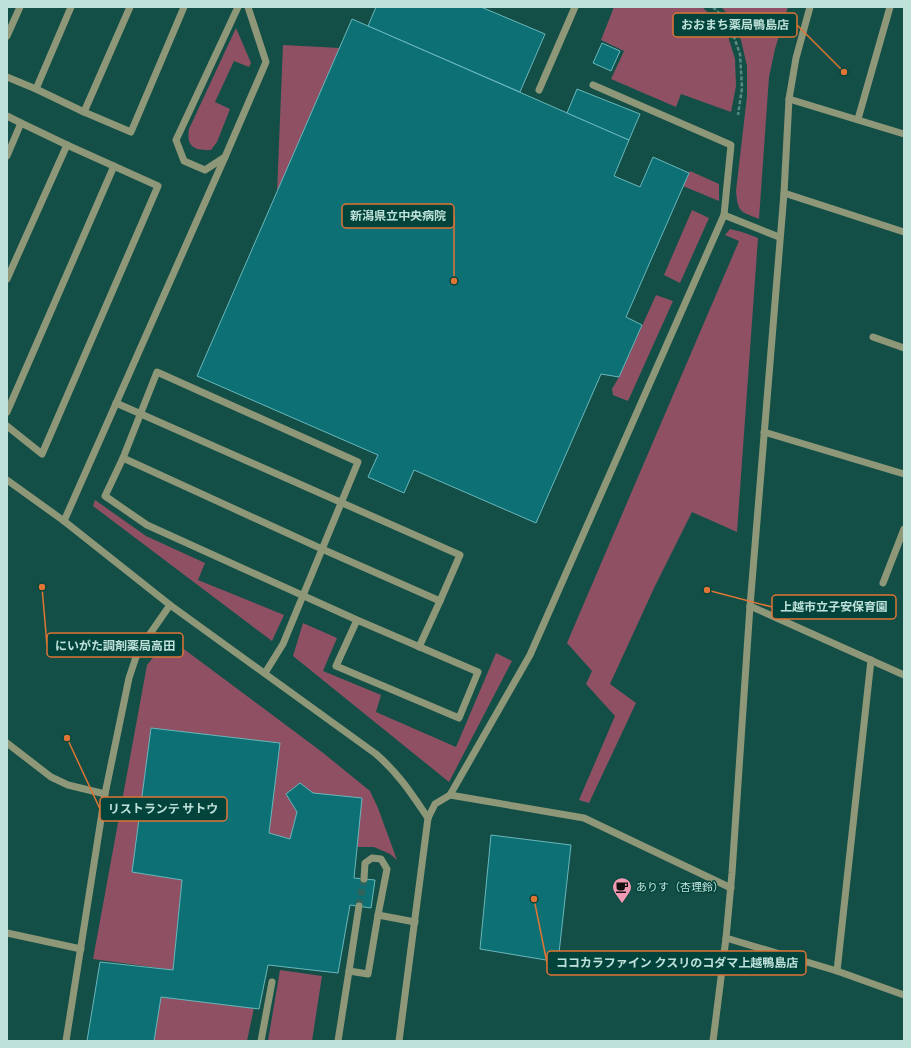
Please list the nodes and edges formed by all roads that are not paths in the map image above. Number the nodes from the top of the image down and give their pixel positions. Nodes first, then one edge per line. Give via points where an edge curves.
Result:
1 (20, 7) edge
2 (71, 7) edge
3 (130, 7) edge
4 (184, 7) edge
5 (238, 7) edge
6 (248, 7) edge
7 (575, 7) edge
8 (810, 7) edge
9 (890, 7) edge
10 (7, 36) edge
11 (7, 77) edge
12 (593, 85) dead end
13 (36, 89) junction
14 (539, 90) dead end
15 (789, 99) junction
16 (84, 112) junction
17 (7, 116) edge
18 (858, 119) junction
19 (21, 124) junction
20 (904, 134) edge
21 (67, 144) junction
22 (7, 156) edge
23 (225, 158) junction
24 (114, 166) junction
25 (784, 193) junction
26 (724, 214) junction
27 (904, 232) edge
28 (779, 237) junction
29 (7, 279) edge
30 (873, 337) dead end
31 (904, 348) edge
32 (116, 402) junction
33 (7, 412) edge
34 (140, 414) junction
35 (7, 426) edge
36 (764, 432) junction
37 (123, 458) junction
38 (904, 474) edge
39 (7, 480) edge
40 (342, 503) junction
41 (64, 521) junction
42 (904, 529) edge
43 (322, 550) junction
44 (883, 583) dead end
45 (303, 596) junction
46 (440, 600) junction
47 (170, 605) junction
48 (750, 606) junction
49 (357, 620) junction
50 (419, 647) junction
51 (871, 660) junction
52 (265, 673) junction
53 (904, 675) edge
54 (7, 743) edge
55 (105, 794) junction
56 (450, 795) junction
57 (428, 818) junction
58 (364, 879) tunnel mouth
59 (731, 888) junction
60 (359, 906) tunnel mouth
61 (378, 915) junction
62 (415, 922) junction
63 (7, 933) edge
64 (726, 938) junction
65 (81, 949) junction
66 (349, 971) junction
67 (837, 971) junction
68 (272, 982) dead end
69 (904, 996) edge
70 (66, 1041) edge
71 (261, 1041) edge
72 (338, 1041) edge
73 (399, 1041) edge
74 (713, 1041) edge

1 - 10 street
2 - 13 street
3 - 16 street
4 - 16 street via 131,132
5 - 23 street via 176,140 184,161 205,170
6 - 23 street via 266,62
7 - 14 street
8 - 15 street via 796,58
9 - 18 street
11 - 13 street
12 - 26 street via 730,144
13 - 16 street
15 - 18 street
15 - 25 street
17 - 19 street
18 - 20 street
19 - 21 street
19 - 22 street
21 - 24 street
21 - 29 street
23 - 32 street
24 - 33 street
24 - 35 street via 158,186 42,454
25 - 27 street
25 - 28 street
26 - 28 street
26 - 56 street via 530,655
28 - 36 street
30 - 31 street
32 - 34 street
32 - 41 street
34 - 37 street
34 - 40 street
34 - 40 street via 157,372 358,462
36 - 38 street
36 - 48 street
37 - 43 street
37 - 45 street via 105,496 147,525
39 - 41 street
40 - 43 street
40 - 46 street via 460,555
41 - 47 street
42 - 44 street
43 - 45 street
43 - 46 street
45 - 49 street
45 - 52 street via 283,644
46 - 50 street
47 - 52 street
47 - 55 street via 138,651 129,678
48 - 51 street
48 - 59 street
49 - 50 street
49 - 50 street via 336,666 460,718 478,672
51 - 53 street
51 - 67 street
52 - 57 street via 392,768
54 - 55 street via 51,777 68,785
55 - 65 street
56 - 57 street via 435,804
56 - 59 street via 584,818
57 - 62 street
58 - 61 street via 365,864 372,858 382,859 387,869
59 - 64 street
60 - 66 street
61 - 62 street
61 - 66 street via 368,974
62 - 73 street
63 - 65 street
64 - 67 street
64 - 74 street
65 - 70 street
66 - 72 street
67 - 69 street
68 - 71 street

